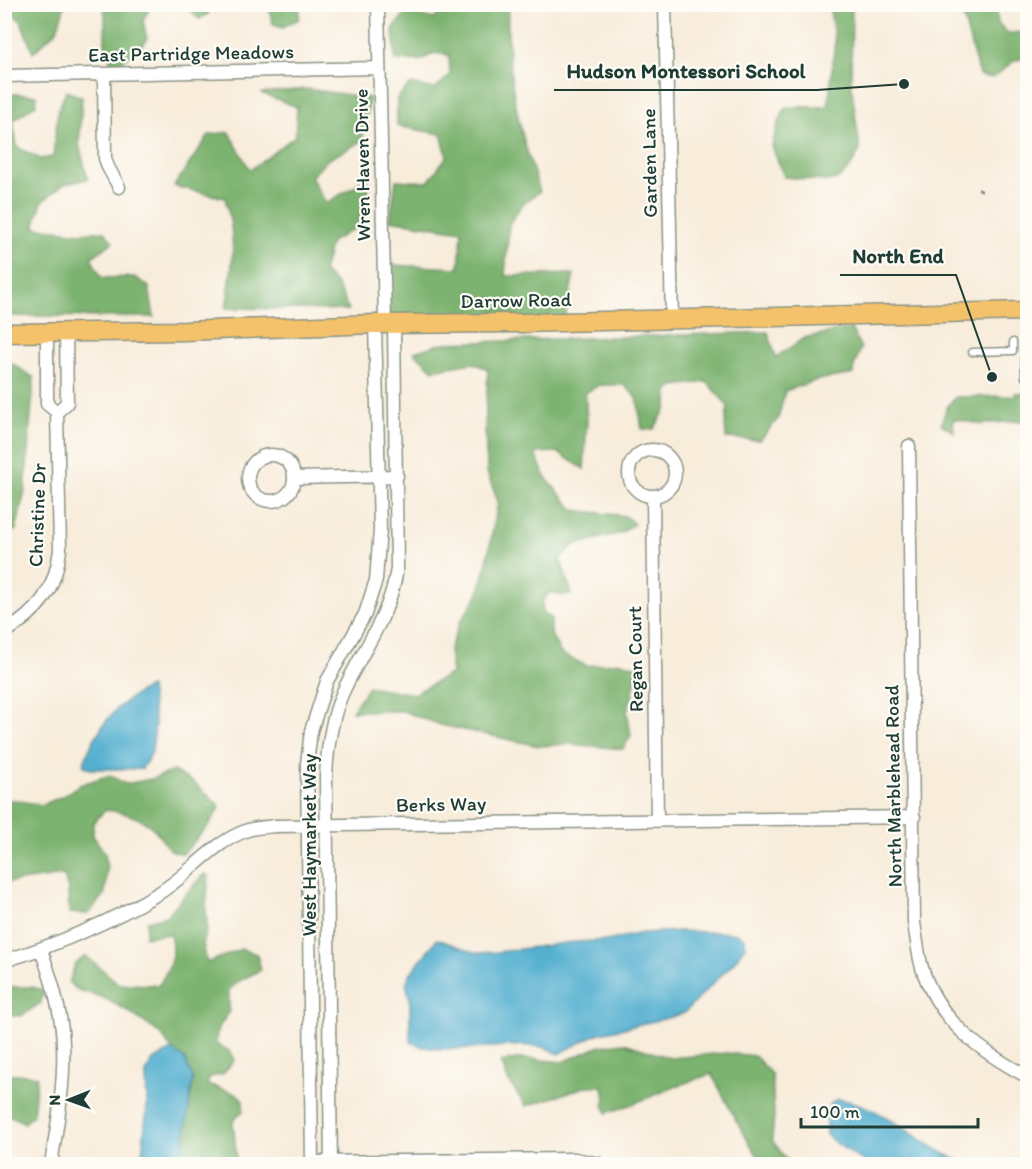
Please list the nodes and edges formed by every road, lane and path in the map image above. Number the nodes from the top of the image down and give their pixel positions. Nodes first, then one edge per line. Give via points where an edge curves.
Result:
1 (378, 4) edge
2 (664, 4) edge
3 (379, 68) junction
4 (104, 75) junction
5 (4, 76) edge
6 (119, 187) dead end
7 (978, 189) dead end
8 (984, 192) dead end
9 (1028, 312) edge
10 (672, 320) junction
11 (385, 324) junction
12 (4, 333) edge
13 (47, 333) junction
14 (66, 333) junction
15 (1013, 342) dead end
16 (1026, 349) edge
17 (972, 351) dead end
18 (1013, 351) junction
19 (1028, 377) edge
20 (57, 412) junction
21 (909, 446) dead end
22 (379, 476) junction
23 (397, 476) junction
24 (294, 478) dead end
25 (653, 497) dead end
26 (4, 633) edge
27 (914, 817) junction
28 (657, 821) junction
29 (307, 825) junction
30 (327, 825) junction
31 (41, 950) junction
32 (4, 961) edge
33 (1028, 1077) edge
34 (312, 1163) edge
35 (331, 1163) edge
36 (51, 1164) edge
37 (600, 1164) edge

1 - 3 street, Wren Haven Drive
2 - 10 street, Garden Lane
3 - 4 street, East Partridge Meadows
3 - 11 street, Wren Haven Drive
4 - 5 street, East Partridge Meadows
4 - 6 street via 105,158
7 - 8 path
9 - 10 main road, Darrow Road
10 - 11 main road, Darrow Road
11 - 14 main road, Darrow Road
11 - 22 street, West Haymarket Way
11 - 23 street, West Haymarket Way
12 - 13 main road, Darrow Road
13 - 14 main road, Darrow Road
13 - 20 street, Christine Dr via 47,404
14 - 20 street, Christine Dr via 67,403
15 - 18 lane
16 - 18 lane
16 - 19 lane
17 - 18 lane
20 - 26 street, Christine Dr via 58,569 41,604 27,619
21 - 27 street, North Marblehead Road
22 - 23 street
22 - 24 street
22 - 29 street, West Haymarket Way via 376,580 364,614 327,681 315,717 307,764
23 - 30 street, West Haymarket Way via 395,585 382,622 336,712 327,754
25 - 28 street, Regan Court
27 - 28 street, Berks Way
27 - 33 street, North Marblehead Road via 914,923 928,985 942,1011 968,1039
28 - 30 street, Berks Way
29 - 30 street, Berks Way
29 - 31 street, Berks Way via 249,830 224,842 182,878 122,914
29 - 34 street, West Haymarket Way
30 - 35 street, West Haymarket Way
31 - 32 street, Berks Way
31 - 36 street via 55,992 63,1044
34 - 35 street
35 - 37 street via 575,1159

